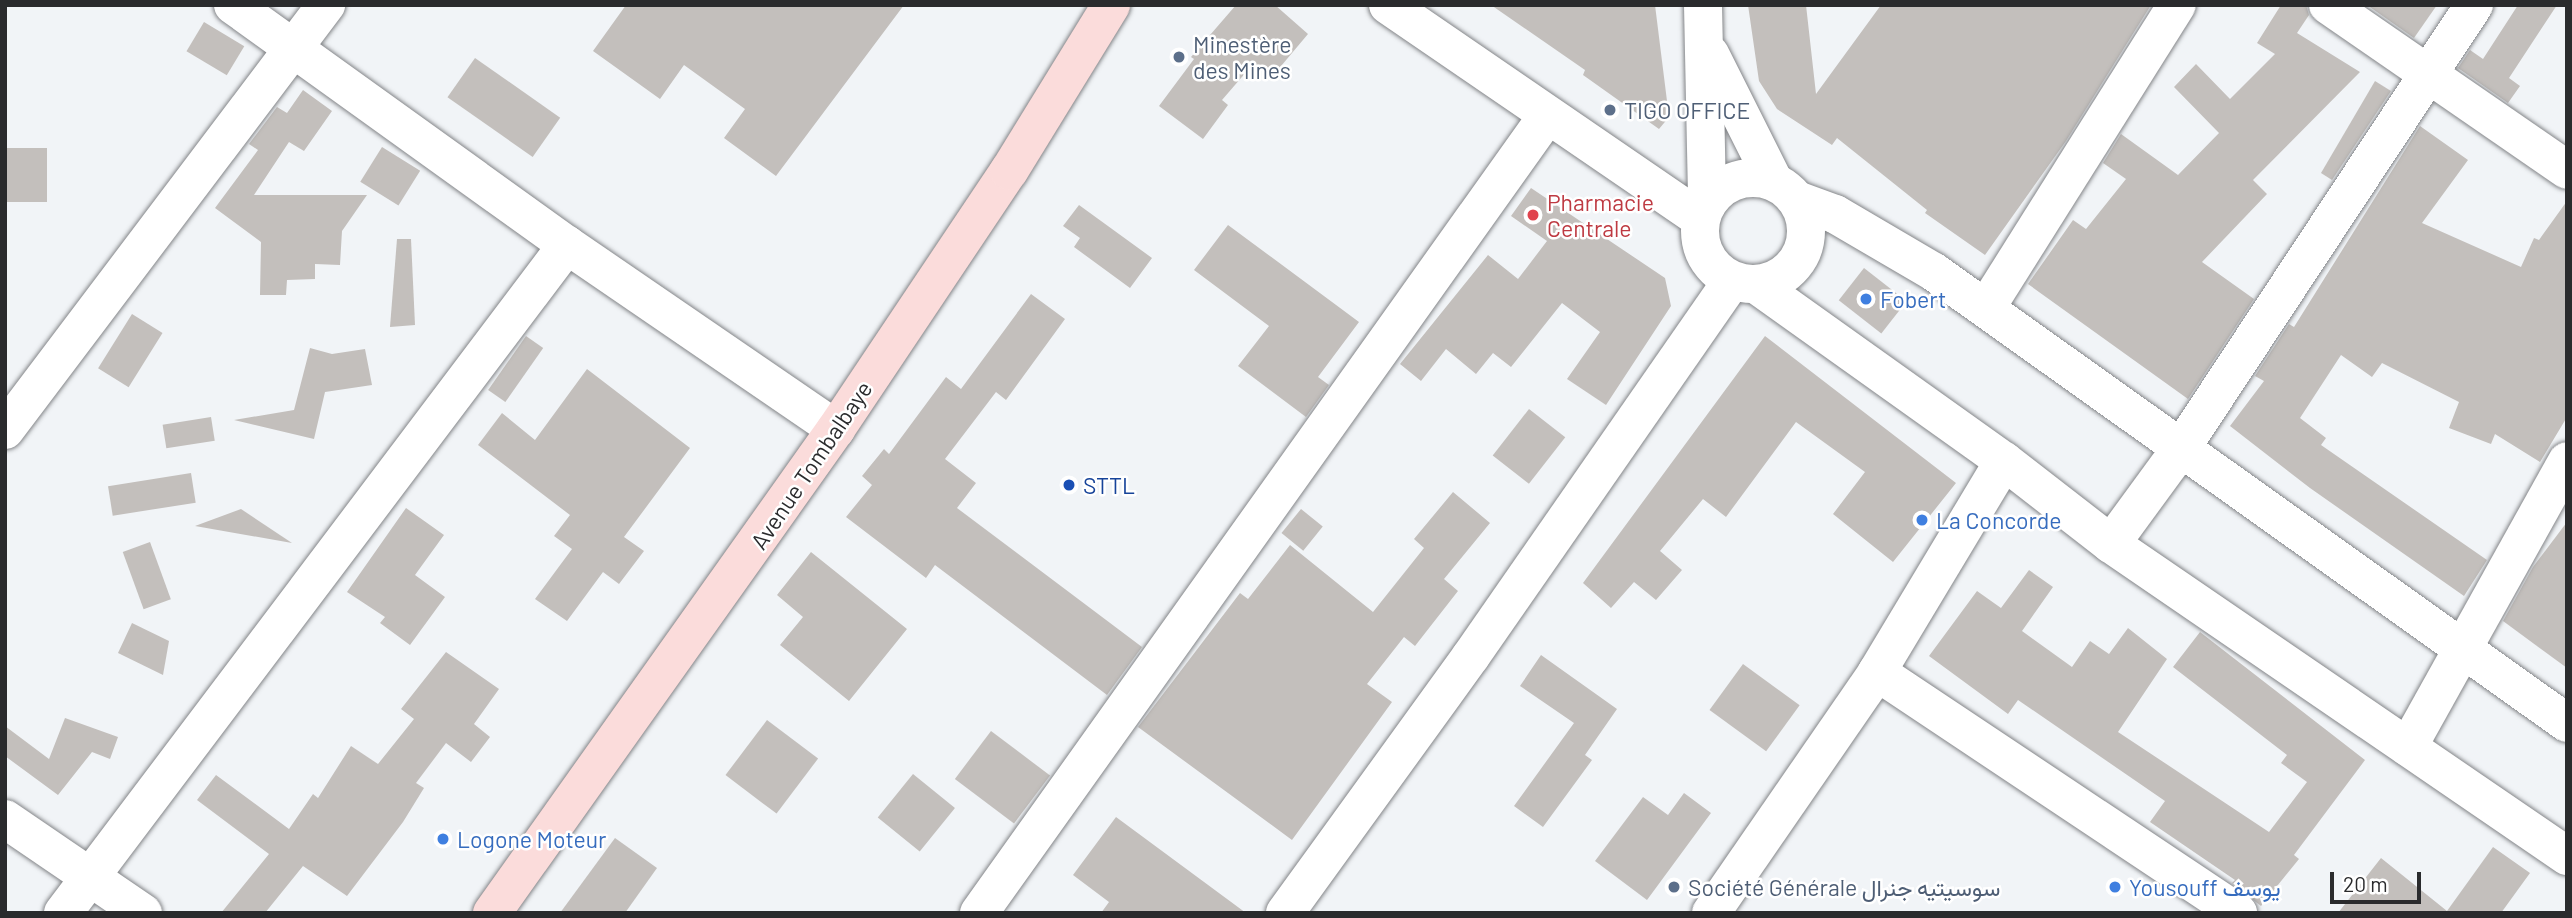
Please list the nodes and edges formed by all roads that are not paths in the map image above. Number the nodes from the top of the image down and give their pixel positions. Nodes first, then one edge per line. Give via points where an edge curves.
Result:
1 (233, 5) edge
2 (326, 5) edge
3 (1111, 5) edge
4 (1388, 5) edge
5 (1703, 5) edge
6 (2177, 5) edge
7 (2328, 5) edge
8 (2474, 5) edge
9 (1706, 46) junction
10 (295, 48) junction
11 (2426, 76) junction
12 (1547, 116) junction
13 (2567, 170) edge
14 (1785, 191) junction
15 (1704, 211) junction
16 (567, 245) junction
17 (1744, 283) junction
18 (1986, 308) junction
19 (836, 429) junction
20 (5, 430) edge
21 (2182, 447) junction
22 (2004, 461) junction
23 (2567, 461) edge
24 (2111, 544) junction
25 (2462, 646) junction
26 (1877, 672) junction
27 (2567, 723) edge
28 (2408, 747) junction
29 (5, 819) edge
30 (2567, 856) edge
31 (89, 875) junction
32 (63, 913) edge
33 (144, 913) edge
34 (492, 913) edge
35 (979, 913) edge
36 (1285, 913) edge
37 (1711, 913) edge
38 (2238, 913) edge

1 - 10 street
2 - 10 street
3 - 19 main road, Avenue Tombalbaye via 1009,171
4 - 12 street
5 - 9 street
6 - 18 street
7 - 11 street
8 - 11 street
9 - 14 street
9 - 15 street
10 - 16 street
10 - 20 street
11 - 13 street
11 - 21 street
12 - 15 street
12 - 35 street
14 - 15 street via 1744,179 1730,183
14 - 17 street via 1806,221 1806,243 1796,264 1779,279
14 - 18 street via 1878,238
15 - 17 street via 1705,255
16 - 19 street
16 - 31 street
17 - 22 street
17 - 36 street
18 - 21 street
19 - 34 main road, Avenue Tombalbaye
21 - 24 street
21 - 25 street
22 - 24 street
22 - 26 street
23 - 25 street
24 - 28 street
25 - 27 street
25 - 28 street
26 - 37 street
26 - 38 street
28 - 30 street
29 - 31 street
31 - 32 street
31 - 33 street

